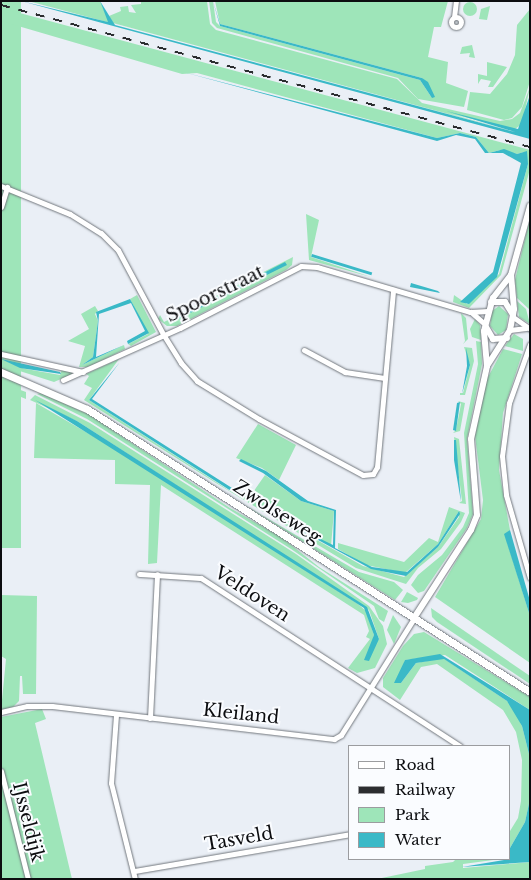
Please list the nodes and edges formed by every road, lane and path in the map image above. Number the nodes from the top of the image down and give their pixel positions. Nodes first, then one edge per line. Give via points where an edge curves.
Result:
1 (456, 1) edge
2 (454, 17) dead end
3 (1, 186) edge
4 (8, 188) junction
5 (530, 206) edge
6 (1, 207) edge
7 (511, 274) junction
8 (393, 290) junction
9 (492, 302) junction
10 (488, 311) junction
11 (470, 312) junction
12 (513, 317) junction
13 (485, 324) junction
14 (528, 329) edge
15 (510, 330) junction
16 (163, 334) junction
17 (507, 338) junction
18 (530, 344) edge
19 (304, 350) dead end
20 (1, 354) edge
21 (487, 366) junction
22 (1, 372) edge
23 (83, 372) junction
24 (385, 378) junction
25 (63, 380) dead end
26 (139, 574) dead end
27 (157, 574) junction
28 (530, 578) edge
29 (414, 618) junction
30 (372, 688) junction
31 (530, 692) edge
32 (1, 712) edge
33 (116, 714) junction
34 (150, 718) junction
35 (458, 745) edge
36 (1, 771) edge
37 (348, 834) edge
38 (134, 871) junction
39 (28, 879) edge
40 (135, 879) edge

1 - 2 street
3 - 4 street, Spoorstraat
4 - 6 street
4 - 16 street, Spoorstraat via 70,214 100,233 118,250
5 - 7 street
7 - 9 street
7 - 12 street
8 - 11 street, Spoorstraat
8 - 16 street, Spoorstraat via 316,267 301,266
8 - 24 street
9 - 10 street
9 - 12 street via 506,302
10 - 11 street, Spoorstraat
10 - 13 street
11 - 13 street, Spoorstraat
12 - 14 street
12 - 15 street
13 - 17 street via 491,338
13 - 21 street
14 - 15 street
15 - 17 street
16 - 23 street
16 - 24 street via 181,363 204,385 363,475 373,474 378,467
17 - 21 street
18 - 28 street via 509,403 502,456 506,494
19 - 24 street via 345,372
20 - 23 street
21 - 29 street via 472,429 479,502 476,520
22 - 29 main road, Zwolseweg via 87,409
23 - 25 street
26 - 27 street, Veldoven
27 - 30 street, Veldoven via 201,578
27 - 34 street
29 - 30 street, Kleiland
29 - 31 main road, Zwolseweg
30 - 34 street, Kleiland via 341,735 334,739
30 - 35 street
32 - 33 street, Kleiland via 38,705
33 - 34 street, Kleiland
33 - 38 street via 111,783
36 - 39 street, IJsseldijk
37 - 38 street, Tasveld
38 - 40 street

